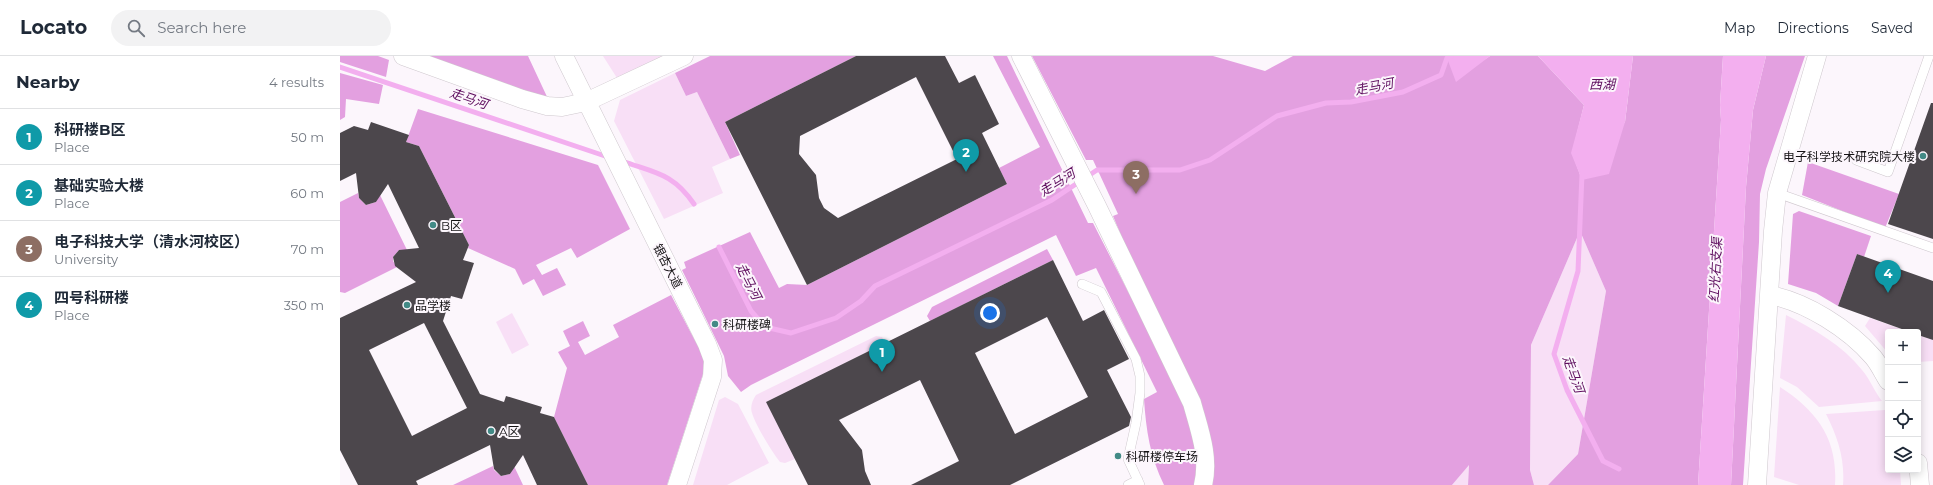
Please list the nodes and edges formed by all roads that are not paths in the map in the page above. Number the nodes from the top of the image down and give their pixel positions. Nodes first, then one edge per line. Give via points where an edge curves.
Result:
1 (403, 56) edge
2 (564, 56) edge
3 (684, 56) edge
4 (1021, 56) edge
5 (1817, 56) edge
6 (1929, 56) edge
7 (1929, 67) edge
8 (586, 102) junction
9 (1856, 160) dead end
10 (1777, 193) junction
11 (1933, 248) edge
12 (1082, 284) dead end
13 (1770, 295) junction
14 (1885, 376) edge
15 (1919, 473) edge
16 (1139, 483) edge
17 (677, 485) edge
18 (1128, 485) edge
19 (1203, 485) edge
20 (1757, 485) edge
21 (1920, 485) edge

1 - 8 street via 546,106 562,107
2 - 8 street, 银杏大道
3 - 8 street
4 - 19 street via 1192,403 1206,461
5 - 10 street
6 - 7 lane
7 - 9 lane via 1888,172
8 - 17 street, 银杏大道 via 704,337 713,360 712,377
10 - 11 lane
10 - 13 street
12 - 16 lane via 1101,292 1136,358 1140,393 1128,459
13 - 14 street via 1788,299 1818,313 1852,337 1873,357
13 - 20 street
15 - 21 street
16 - 18 lane

